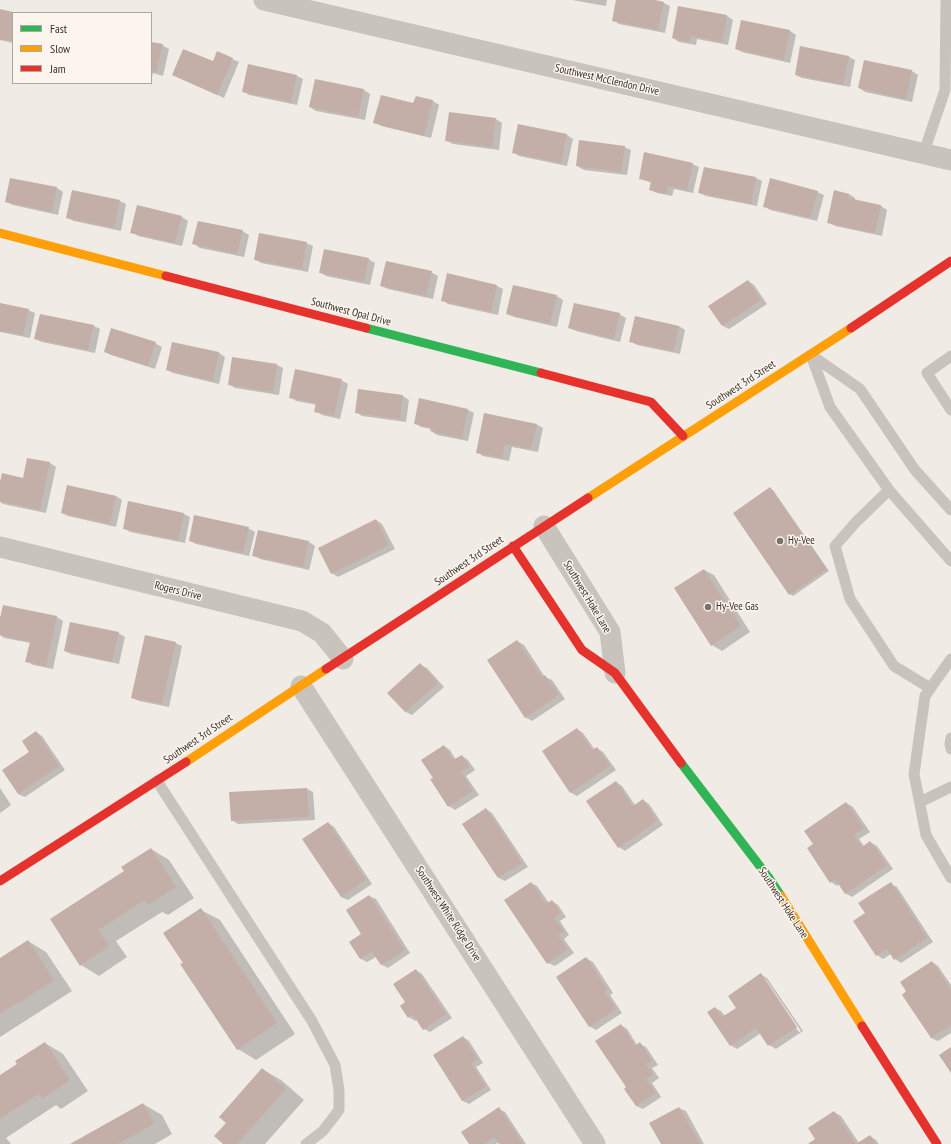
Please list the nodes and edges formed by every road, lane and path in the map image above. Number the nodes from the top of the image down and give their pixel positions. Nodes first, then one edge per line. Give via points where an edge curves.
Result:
1 (264, 0) edge
2 (946, 0) edge
3 (924, 152) junction
4 (951, 160) edge
5 (0, 233) edge
6 (951, 261) edge
7 (811, 354) junction
8 (951, 356) edge
9 (951, 410) edge
10 (683, 436) junction
11 (889, 490) junction
12 (951, 510) edge
13 (544, 526) junction
14 (513, 546) junction
15 (0, 547) edge
16 (951, 561) edge
17 (343, 659) junction
18 (951, 659) edge
19 (615, 673) junction
20 (301, 686) junction
21 (930, 688) junction
22 (951, 738) edge
23 (951, 749) edge
24 (157, 781) junction
25 (951, 787) edge
26 (920, 802) junction
27 (951, 878) edge
28 (0, 881) edge
29 (306, 1144) edge
30 (595, 1144) edge
31 (936, 1144) edge

1 - 3 street, Southwest McClendon Drive
2 - 3 lane via 945,90
3 - 4 street, Southwest McClendon Drive
5 - 10 street, Southwest Opal Drive via 651,402
6 - 7 street, Southwest 3rd Street
7 - 10 street, Southwest 3rd Street
7 - 11 lane via 830,407
7 - 12 lane via 860,389 915,470
8 - 9 lane via 927,373
10 - 13 street, Southwest 3rd Street
11 - 16 lane
11 - 21 lane via 835,546 850,599 894,666
13 - 14 street, Southwest 3rd Street
13 - 19 street, Southwest Hoke Lane via 610,632
14 - 17 street, Southwest 3rd Street
14 - 19 street, Southwest Hoke Lane via 582,650
15 - 17 street, Rogers Drive via 302,621 322,634
17 - 20 street, Southwest 3rd Street
18 - 21 lane
19 - 31 street, Southwest Hoke Lane via 769,878
20 - 24 street, Southwest 3rd Street
20 - 30 street, Southwest White Ridge Drive
21 - 26 lane via 925,696 914,774
22 - 23 lane
24 - 28 street, Southwest 3rd Street
24 - 29 lane via 312,1021 334,1065 339,1090 339,1110 323,1131
25 - 26 lane
26 - 27 lane via 926,835

